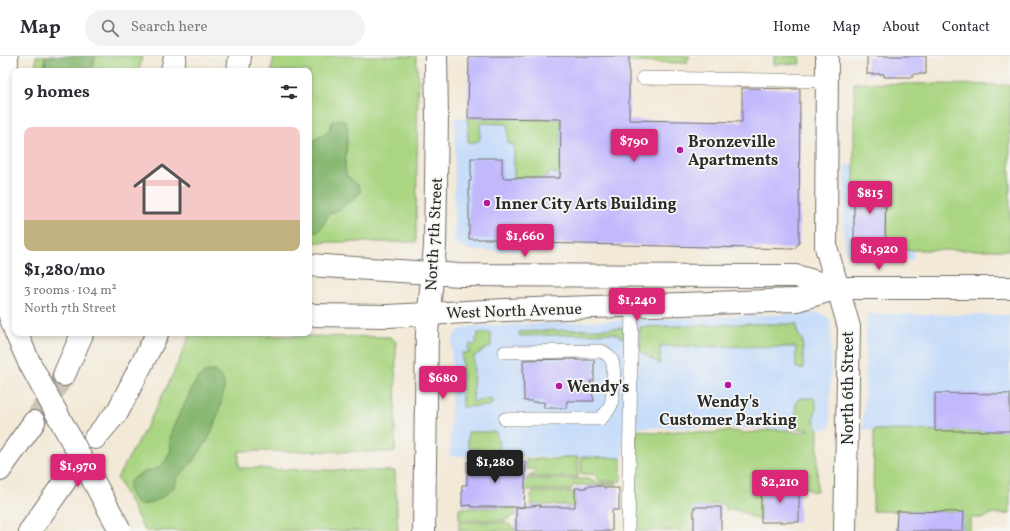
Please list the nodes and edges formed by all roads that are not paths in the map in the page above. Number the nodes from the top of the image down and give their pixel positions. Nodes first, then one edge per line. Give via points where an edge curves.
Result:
1 (8, 56) edge
2 (176, 56) edge
3 (240, 56) edge
4 (436, 56) edge
5 (827, 56) edge
6 (173, 68) edge
7 (238, 68) edge
8 (643, 78) dead end
9 (827, 81) junction
10 (5, 262) edge
11 (312, 265) edge
12 (432, 273) junction
13 (838, 288) junction
14 (1010, 288) edge
15 (632, 305) junction
16 (8, 310) edge
17 (428, 314) junction
18 (312, 315) edge
19 (12, 321) edge
20 (17, 336) edge
21 (81, 336) edge
22 (156, 336) edge
23 (505, 352) dead end
24 (64, 375) tunnel mouth
25 (505, 419) dead end
26 (34, 422) tunnel mouth
27 (95, 438) dead end
28 (0, 470) edge
29 (65, 481) dead end
30 (30, 531) edge
31 (120, 531) edge
32 (424, 531) edge
33 (628, 531) edge
34 (846, 531) edge

1 - 10 main road
2 - 6 main road
3 - 7 main road
4 - 12 main road, North 7th Street via 435,246
5 - 9 main road, North 6th Street
8 - 9 lane
9 - 13 main road, North 6th Street via 826,247
10 - 16 main road
11 - 12 main road, West North Avenue
12 - 13 main road, West North Avenue via 796,276
12 - 17 main road, North 7th Street
13 - 14 main road, West North Avenue
13 - 15 main road, West North Avenue via 797,300
13 - 34 main road, North 6th Street via 849,326
15 - 17 main road, West North Avenue
15 - 33 lane
16 - 19 main road
17 - 18 main road, West North Avenue
17 - 32 main road, North 7th Street
20 - 31 main road, bridge
21 - 24 main road
22 - 27 main road via 118,411
23 - 25 lane via 601,351 610,357 613,366 613,394 611,404 600,419
26 - 28 main road
29 - 30 main road

